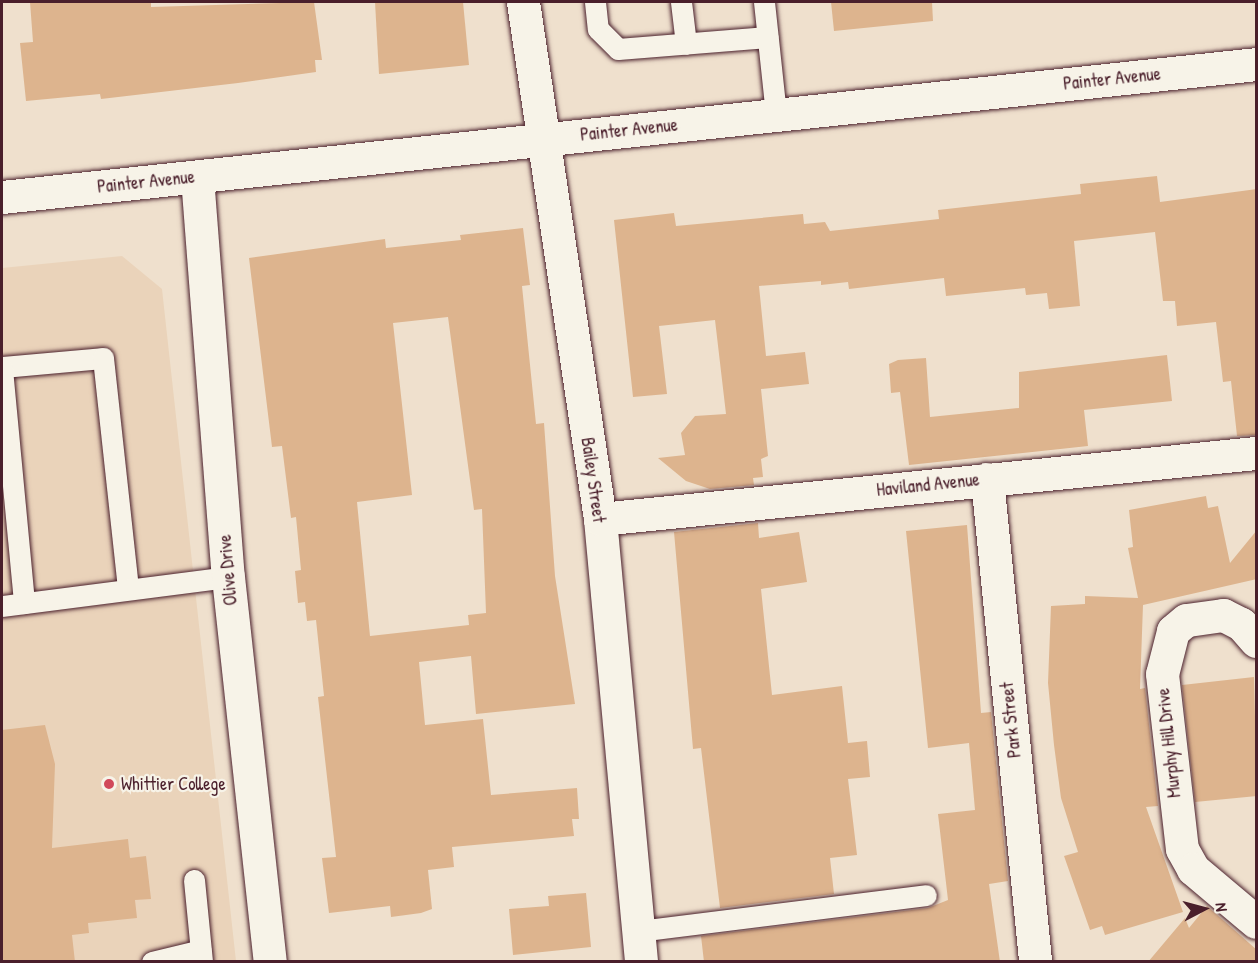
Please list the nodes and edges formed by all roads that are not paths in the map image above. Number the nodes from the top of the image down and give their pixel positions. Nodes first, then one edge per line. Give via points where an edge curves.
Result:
1 (523, 2) edge
2 (595, 2) edge
3 (681, 2) edge
4 (764, 2) edge
5 (768, 37) junction
6 (686, 44) junction
7 (1257, 64) edge
8 (776, 115) junction
9 (543, 140) junction
10 (196, 177) junction
11 (2, 197) edge
12 (2, 368) edge
13 (1257, 453) edge
14 (987, 479) junction
15 (600, 519) junction
16 (228, 577) junction
17 (128, 589) junction
18 (24, 603) junction
19 (2, 606) edge
20 (1257, 641) edge
21 (194, 880) dead end
22 (926, 895) dead end
23 (1257, 922) edge
24 (640, 946) edge
25 (202, 956) edge
26 (153, 962) edge
27 (270, 962) edge
28 (1035, 962) edge

1 - 9 street, Bailey Street
2 - 6 lane via 598,29 618,49
3 - 6 lane
4 - 5 lane
5 - 6 lane
5 - 8 lane
7 - 8 street, Painter Avenue
8 - 9 street, Painter Avenue
9 - 10 street, Painter Avenue
9 - 15 street, Bailey Street
10 - 11 street, Painter Avenue
10 - 16 street, Olive Drive
12 - 17 lane via 103,358
12 - 18 lane
13 - 14 street, Haviland Avenue
14 - 15 street, Haviland Avenue
14 - 28 street, Park Street
15 - 24 street, Bailey Street
16 - 17 lane
16 - 27 street, Olive Drive
17 - 18 lane
18 - 19 lane
20 - 23 street, Murphy Hill Drive via 1241,624 1223,615 1186,620 1173,631 1161,674 1182,849 1193,869
21 - 25 lane
22 - 24 lane
25 - 26 lane

